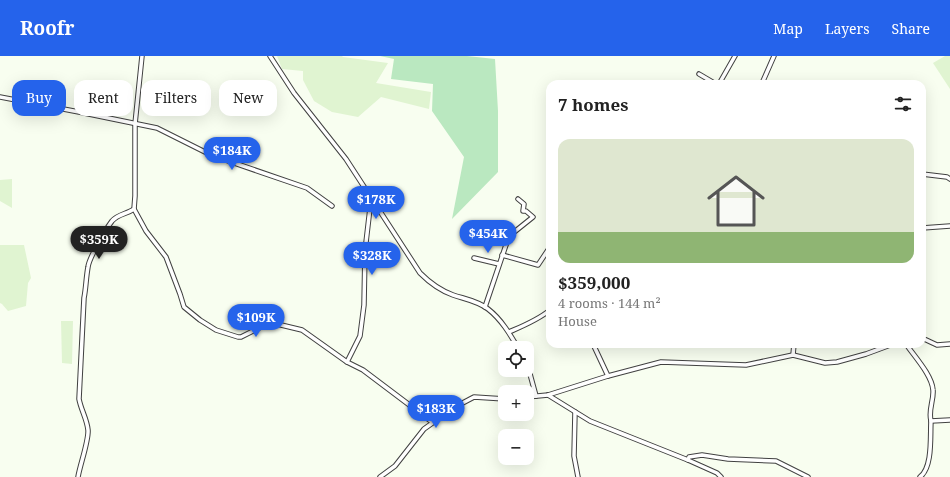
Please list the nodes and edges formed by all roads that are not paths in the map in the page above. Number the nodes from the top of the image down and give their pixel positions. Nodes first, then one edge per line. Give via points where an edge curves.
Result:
1 (142, 56) edge
2 (270, 56) edge
3 (736, 56) edge
4 (774, 56) edge
5 (699, 74) dead end
6 (710, 80) edge
7 (721, 80) edge
8 (763, 80) edge
9 (0, 97) edge
10 (135, 124) junction
11 (926, 174) edge
12 (950, 179) edge
13 (364, 186) junction
14 (518, 199) dead end
15 (332, 206) dead end
16 (134, 209) junction
17 (950, 226) edge
18 (926, 228) edge
19 (546, 252) edge
20 (502, 255) junction
21 (474, 258) dead end
22 (499, 264) junction
23 (485, 307) junction
24 (546, 313) edge
25 (509, 332) junction
26 (926, 340) edge
27 (514, 341) edge
28 (950, 344) edge
29 (595, 348) edge
30 (793, 348) edge
31 (882, 348) edge
32 (909, 348) edge
33 (792, 355) junction
34 (347, 362) junction
35 (608, 376) junction
36 (531, 377) edge
37 (548, 394) junction
38 (536, 396) joint
39 (498, 399) edge
40 (575, 412) junction
41 (950, 420) edge
42 (931, 421) junction
43 (432, 422) junction
44 (688, 460) junction
45 (78, 477) edge
46 (380, 477) edge
47 (578, 477) edge
48 (721, 477) edge
49 (808, 477) edge
50 (920, 477) edge

1 - 10 street
2 - 13 street
3 - 7 street
4 - 8 street
5 - 6 street
9 - 10 street
10 - 15 street via 157,128 211,155 307,188
10 - 16 street
11 - 12 street
13 - 23 street via 420,273 431,284 452,295
13 - 34 street via 370,208 365,251 364,305 360,336
14 - 20 street via 524,204 523,211 533,217 508,239
16 - 34 street via 146,231 166,257 184,307 200,320 216,330 238,337 267,324 302,330
16 - 45 street via 112,221 88,267 79,399 89,432
17 - 18 street
19 - 20 street via 538,265
20 - 22 street
21 - 22 street
22 - 23 street
23 - 25 street
24 - 25 street
25 - 27 street
26 - 28 street via 937,345
29 - 35 street
30 - 33 street
31 - 33 street via 825,363
32 - 42 street via 927,374 933,389 929,416
33 - 35 street via 746,365 661,362
34 - 43 street via 363,370
35 - 37 street
36 - 38 street
37 - 38 street
37 - 40 street
39 - 43 street via 474,397
40 - 44 street via 590,421
40 - 47 street via 574,456
41 - 42 street
42 - 50 street via 927,469
43 - 46 street via 396,466
44 - 48 street
44 - 49 street via 689,457 702,455 776,461

